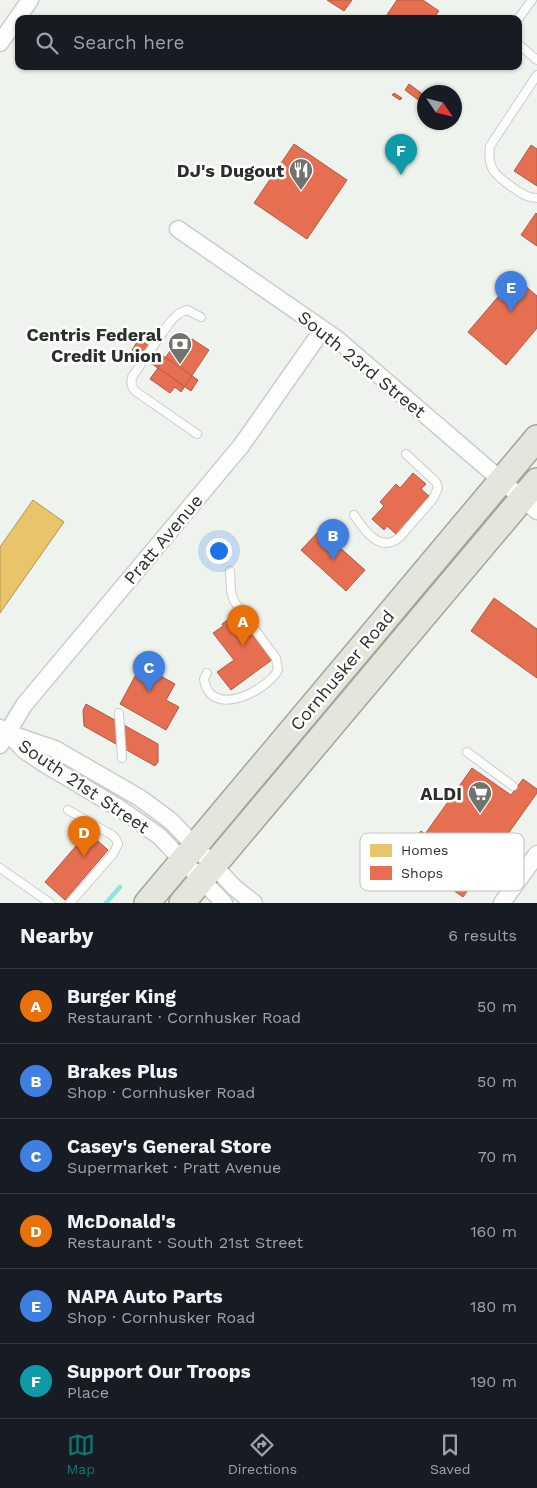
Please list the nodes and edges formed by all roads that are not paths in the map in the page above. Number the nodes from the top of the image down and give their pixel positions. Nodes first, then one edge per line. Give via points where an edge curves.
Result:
1 (30, 0) edge
2 (532, 0) edge
3 (19, 15) edge
4 (521, 15) edge
5 (15, 21) edge
6 (1, 40) edge
7 (522, 47) edge
8 (537, 60) edge
9 (537, 75) edge
10 (537, 198) edge
11 (178, 229) dead end
12 (202, 316) dead end
13 (323, 329) junction
14 (197, 434) dead end
15 (537, 438) edge
16 (406, 454) dead end
17 (501, 481) junction
18 (532, 497) edge
19 (354, 514) dead end
20 (230, 571) dead end
21 (207, 673) dead end
22 (119, 712) dead end
23 (2, 735) edge
24 (467, 752) dead end
25 (122, 758) dead end
26 (513, 786) dead end
27 (68, 810) dead end
28 (189, 853) junction
29 (537, 854) edge
30 (0, 868) edge
31 (524, 872) edge
32 (207, 873) junction
33 (511, 891) edge
34 (50, 903) edge
35 (70, 903) edge
36 (147, 903) edge
37 (182, 903) edge
38 (224, 903) edge
39 (254, 903) edge
40 (502, 903) edge

1 - 3 street
2 - 4 lane
5 - 6 street
7 - 8 lane
9 - 10 lane via 490,146 488,156 497,176 529,198
11 - 13 street, South 23rd Street
12 - 14 lane via 187,310 178,314 131,382 135,391
13 - 17 street, South 23rd Street
13 - 23 street, Pratt Avenue via 241,446
15 - 17 main road, Cornhusker Road
16 - 19 lane via 436,482 438,488 433,499 400,537 388,544 363,529
17 - 18 street, South 23rd Street
17 - 28 main road, Cornhusker Road
18 - 32 main road, Cornhusker Road
20 - 21 lane via 234,601 276,658 278,670 271,679 241,698 230,701 220,699 208,690 204,679
22 - 25 lane
23 - 28 street, South 21st Street via 55,749 124,788 171,821
24 - 26 lane
27 - 35 lane via 112,835 118,844
28 - 32 street, South 21st Street
28 - 36 main road, Cornhusker Road
29 - 31 street
30 - 34 lane
32 - 37 main road, Cornhusker Road
32 - 38 street, South 21st Street
32 - 39 street, South 21st Street
33 - 40 street

